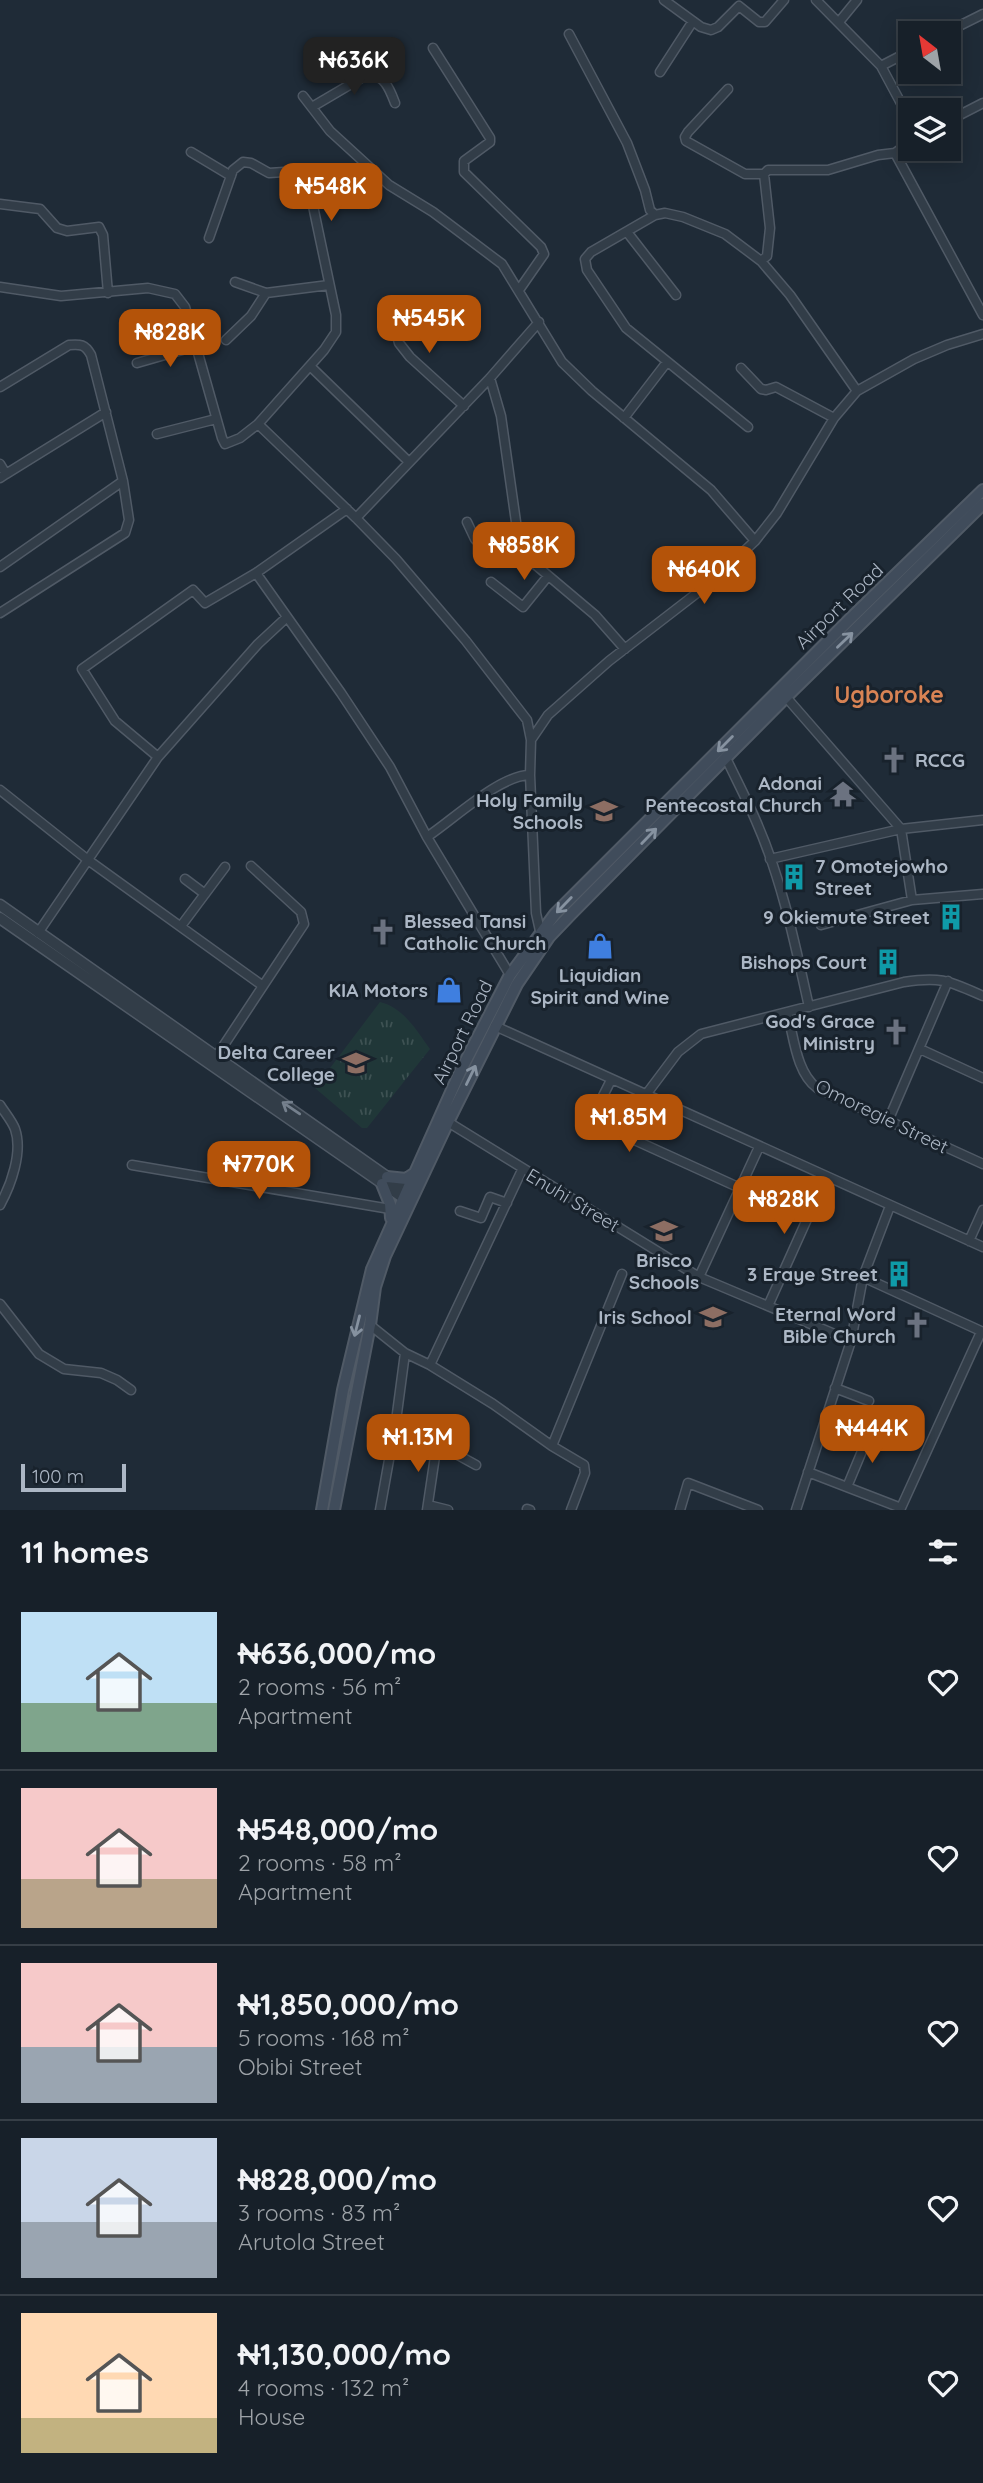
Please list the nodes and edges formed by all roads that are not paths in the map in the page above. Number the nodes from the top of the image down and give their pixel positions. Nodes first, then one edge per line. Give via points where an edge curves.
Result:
1 (664, 0) edge
2 (784, 0) edge
3 (816, 0) edge
4 (857, 0) edge
5 (983, 14) edge
6 (693, 21) junction
7 (838, 22) junction
8 (961, 25) edge
9 (569, 34) dead end
10 (433, 47) dead end
11 (898, 57) edge
12 (881, 65) junction
13 (660, 72) dead end
14 (727, 89) dead end
15 (303, 96) dead end
16 (898, 98) edge
17 (395, 103) dead end
18 (983, 103) edge
19 (312, 107) junction
20 (961, 114) edge
21 (898, 151) edge
22 (191, 152) dead end
23 (895, 153) junction
24 (764, 174) junction
25 (231, 176) junction
26 (0, 204) edge
27 (655, 215) junction
28 (627, 232) junction
29 (209, 238) dead end
30 (761, 261) junction
31 (235, 282) dead end
32 (329, 285) junction
33 (0, 287) edge
34 (519, 290) junction
35 (108, 293) junction
36 (266, 293) junction
37 (676, 295) dead end
38 (389, 306) dead end
39 (983, 315) edge
40 (539, 322) junction
41 (983, 334) edge
42 (226, 340) dead end
43 (196, 346) junction
44 (667, 362) junction
45 (137, 363) dead end
46 (310, 366) junction
47 (741, 368) dead end
48 (490, 378) junction
49 (0, 387) edge
50 (857, 391) junction
51 (464, 406) junction
52 (106, 412) junction
53 (624, 418) junction
54 (834, 418) junction
55 (216, 419) junction
56 (258, 424) junction
57 (748, 427) dead end
58 (157, 434) dead end
59 (408, 461) junction
60 (0, 464) edge
61 (3, 476) edge
62 (123, 481) junction
63 (983, 490) edge
64 (983, 504) edge
65 (347, 509) junction
66 (356, 518) junction
67 (467, 522) dead end
68 (518, 536) junction
69 (755, 541) junction
70 (0, 567) edge
71 (256, 573) junction
72 (548, 576) junction
73 (491, 582) dead end
74 (0, 613) edge
75 (286, 618) junction
76 (625, 649) junction
77 (786, 697) junction
78 (531, 740) junction
79 (158, 757) junction
80 (726, 758) junction
81 (530, 775) junction
82 (0, 790) edge
83 (983, 820) edge
84 (901, 829) junction
85 (427, 837) junction
86 (617, 851) junction
87 (771, 859) junction
88 (88, 860) junction
89 (626, 860) junction
90 (251, 866) dead end
91 (225, 867) dead end
92 (185, 879) dead end
93 (205, 894) junction
94 (983, 894) edge
95 (912, 900) junction
96 (0, 905) edge
97 (0, 918) edge
98 (821, 925) dead end
99 (181, 926) junction
100 (540, 931) junction
101 (38, 933) junction
102 (510, 975) junction
103 (948, 981) junction
104 (263, 986) junction
105 (983, 996) edge
106 (809, 1007) junction
107 (787, 1012) junction
108 (495, 1026) junction
109 (920, 1049) junction
110 (216, 1057) junction
111 (983, 1078) edge
112 (611, 1080) junction
113 (645, 1096) junction
114 (0, 1105) edge
115 (888, 1121) junction
116 (448, 1122) junction
117 (760, 1147) junction
118 (983, 1164) edge
119 (132, 1165) dead end
120 (522, 1170) junction
121 (415, 1173) junction
122 (826, 1177) junction
123 (385, 1181) junction
124 (740, 1188) junction
125 (409, 1195) junction
126 (507, 1203) junction
127 (0, 1205) edge
128 (891, 1206) junction
129 (390, 1209) junction
130 (983, 1210) edge
131 (460, 1211) dead end
132 (391, 1221) junction
133 (969, 1241) junction
134 (983, 1247) edge
135 (622, 1274) dead end
136 (699, 1277) junction
137 (863, 1277) junction
138 (0, 1304) edge
139 (768, 1306) junction
140 (370, 1325) junction
141 (982, 1332) edge
142 (851, 1341) junction
143 (405, 1353) junction
144 (430, 1365) junction
145 (835, 1388) junction
146 (131, 1390) dead end
147 (869, 1401) dead end
148 (396, 1421) junction
149 (870, 1432) dead end
150 (437, 1443) junction
151 (552, 1446) junction
152 (476, 1465) dead end
153 (808, 1472) junction
154 (847, 1487) junction
155 (427, 1507) edge
156 (901, 1509) edge
157 (322, 1510) edge
158 (334, 1510) edge
159 (380, 1510) edge
160 (448, 1510) edge
161 (571, 1510) edge
162 (680, 1510) edge
163 (758, 1510) edge
164 (796, 1510) edge

1 - 6 street
2 - 6 street via 765,23 738,6 711,30
3 - 7 street
4 - 7 street
5 - 8 street
6 - 13 street
7 - 12 street
9 - 27 street via 626,143
10 - 34 street via 490,138 464,161 464,172 544,254
11 - 12 street
12 - 16 street
14 - 24 street via 688,132 686,141 745,174
15 - 19 street
17 - 19 street via 383,79 368,74
18 - 20 street
19 - 34 street via 330,131 389,185 502,264
21 - 23 street
22 - 25 street
23 - 24 street via 828,170 768,170
23 - 39 street
24 - 30 street via 770,239 767,256
25 - 29 street
25 - 32 street via 243,162 269,173 299,170 304,175
26 - 35 street via 40,209 57,228 67,231 99,227
27 - 28 street
27 - 30 street via 683,217 725,234
28 - 37 street
28 - 44 street via 591,252 585,259 587,270 626,328
30 - 50 street
31 - 36 street
32 - 36 street
32 - 46 street via 336,332
33 - 35 street via 61,296
34 - 40 street
35 - 43 street via 148,288 174,294 185,307
36 - 42 street
38 - 51 street via 399,343
40 - 48 street
40 - 53 street via 562,362
41 - 50 street via 914,359
43 - 45 street
43 - 55 street
44 - 53 street
44 - 57 street
46 - 56 street
46 - 59 street
47 - 54 street via 761,389 776,387
48 - 51 street
48 - 68 street via 502,416
49 - 52 street via 69,345 79,344 91,355
50 - 54 street
51 - 59 street
52 - 61 street
52 - 62 street
53 - 69 street via 711,490
54 - 69 street
55 - 56 street via 225,444
55 - 58 street
56 - 65 street
59 - 66 street
60 - 61 street
62 - 70 street
62 - 74 street via 125,533
63 -> 86 main road, Airport Road
77 -> 64 main road, Airport Road
65 - 66 street
65 - 71 street
66 - 78 street via 466,641 527,720
67 - 68 street via 482,546
68 - 72 street via 525,556
69 - 76 street via 710,583
71 - 75 street
71 - 79 street via 205,603 193,590 82,669 115,721
72 - 73 street via 523,607
72 - 76 street via 595,615
75 - 79 street
75 - 85 street via 390,767
76 - 78 street via 548,715
77 - 80 main road, Airport Road
77 - 84 street
78 - 81 street
79 - 88 street
80 - 87 street
89 -> 80 main road, Airport Road
81 - 85 street via 503,782
81 - 100 street
82 - 88 street
83 - 84 street
84 - 87 street
84 - 95 street
85 - 102 street
86 - 89 main road
86 -> 100 main road, Airport Road
87 - 106 street
88 - 99 street
88 - 101 street
89 - 108 main road, Airport Road via 549,937
90 - 104 street via 301,912 304,923
91 - 93 street
92 - 93 street
93 - 99 street
94 - 95 street
95 - 98 street
96 - 101 street
97 - 123 street
99 - 104 street
100 - 102 main road, Airport Road
101 - 110 street
102 - 121 main road, Airport Road
103 - 105 street
103 - 106 street via 904,982
103 - 109 street
104 - 110 street
106 - 107 street
107 - 113 street via 701,1034 678,1052
107 - 115 street, Omoregie Street via 808,1081
108 - 112 street
116 -> 108 main road, Airport Road
109 - 111 street
109 - 115 street
123 -> 110 street
112 - 113 street
112 - 124 street via 594,1114 595,1122
113 - 117 street
114 - 127 street via 15,1129 18,1154
115 - 118 street, Omoregie Street
116 - 120 street, Enuhi Street
116 - 125 main road, Airport Road
117 - 122 street
117 - 124 street
119 - 129 street
120 - 126 street
120 - 136 street, Enuhi Street
121 - 123 main road
121 - 125 main road, Airport Road
122 - 128 street
122 - 139 street
123 - 125 street
123 - 129 main road
124 - 136 street
125 - 132 main road, Airport Road
125 - 140 main road, Airport Road via 375,1287
126 - 131 street via 490,1197 481,1218
126 - 144 street
128 - 133 street
128 - 137 street
129 - 132 main road
130 - 133 street
132 -> 157 main road, Airport Road via 357,1323
133 - 134 street
135 - 151 street
136 - 139 street, Enuhi Street
137 - 141 street
137 - 142 street
138 - 146 street via 39,1354 64,1369 101,1373
139 - 142 street, Enuhi Street
140 - 143 street
140 - 158 main road, Airport Road
141 - 156 street
142 - 145 street
143 - 144 street
143 - 148 street
144 - 151 street
145 - 147 street
145 - 153 street
148 - 150 street
148 - 159 street
149 - 154 street
150 - 152 street
150 - 155 street
151 - 161 street via 586,1469
153 - 154 street
153 - 164 street
154 - 156 street
155 - 160 street
162 - 163 street via 688,1483

